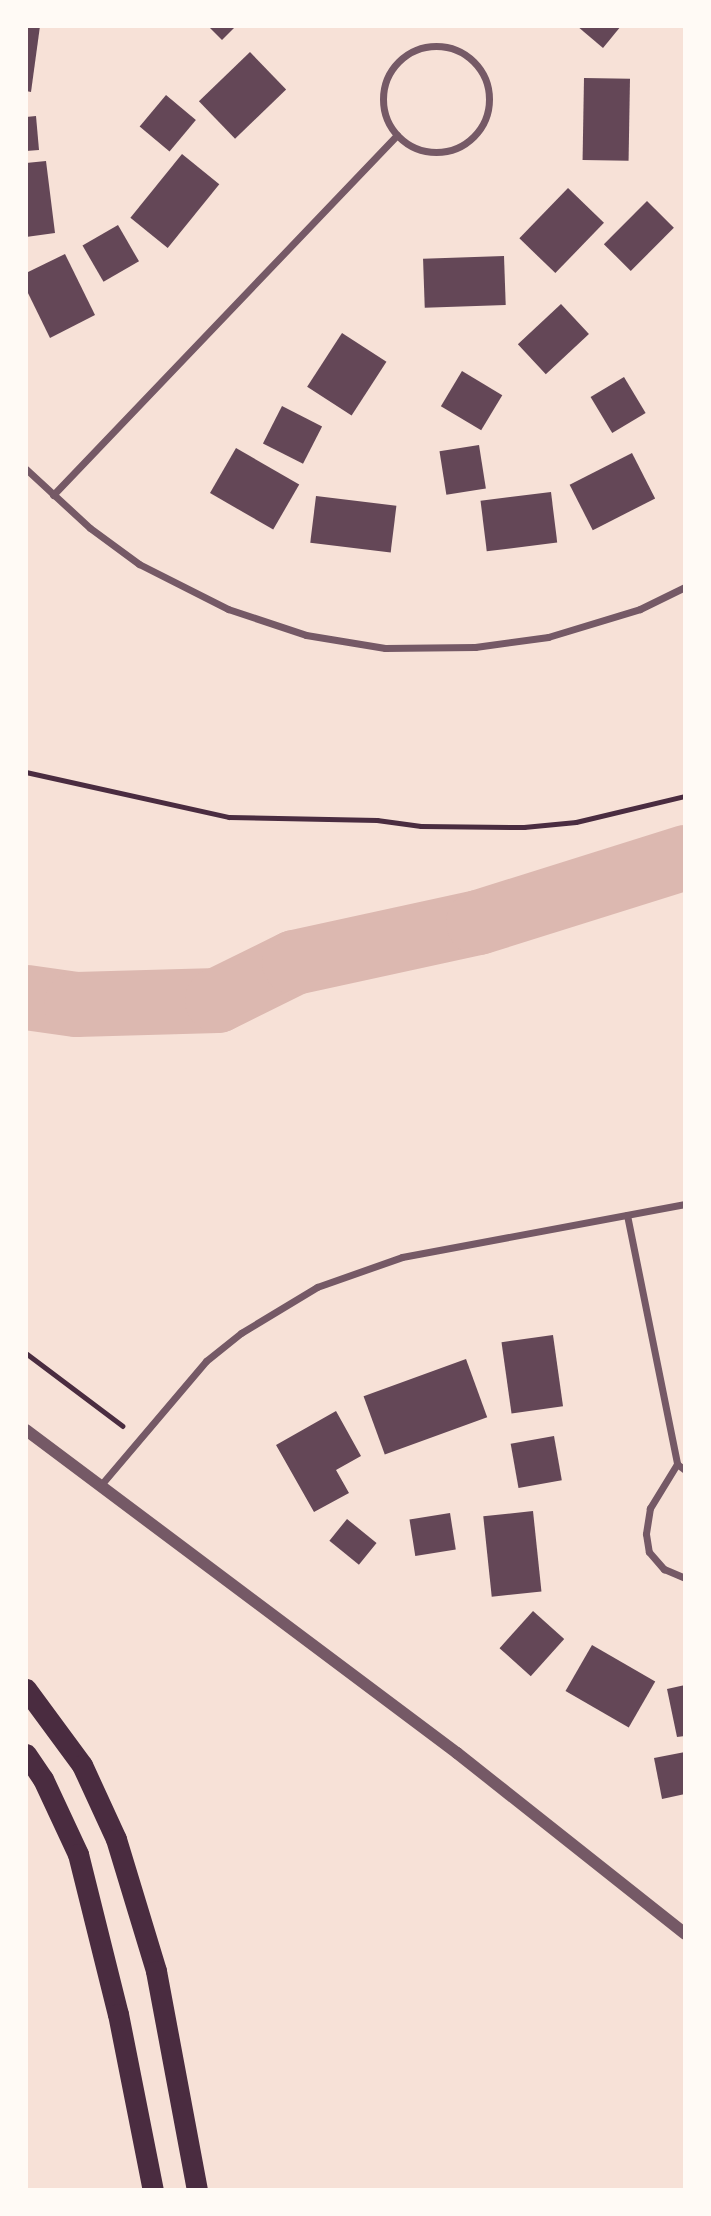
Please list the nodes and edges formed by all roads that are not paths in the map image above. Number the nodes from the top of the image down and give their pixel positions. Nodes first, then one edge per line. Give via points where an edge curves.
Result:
1 (397, 135) junction
2 (26, 468) edge
3 (52, 495) junction
4 (685, 587) edge
5 (685, 1204) edge
6 (627, 1215) junction
7 (26, 1430) edge
8 (677, 1464) junction
9 (685, 1470) edge
10 (100, 1486) junction
11 (685, 1578) edge
12 (26, 1689) edge
13 (26, 1754) edge
14 (685, 1934) edge
15 (153, 2190) edge
16 (197, 2190) edge

1 - 1 street via 410,146 444,152 474,137 490,107 483,73 472,59 439,46 405,55 384,85 383,103
1 - 3 street
2 - 3 street
3 - 4 street via 139,564 228,609 306,635 385,648 475,647 548,637 640,609
5 - 6 street
6 - 8 street
6 - 10 street via 402,1257 317,1287 241,1333 206,1361
7 - 10 street
8 - 9 street
8 - 11 street via 650,1508 646,1534 649,1552 664,1569
10 - 14 street via 457,1753
12 - 16 highway via 82,1765 116,1839 156,1972
13 - 15 highway via 43,1779 82,1866

